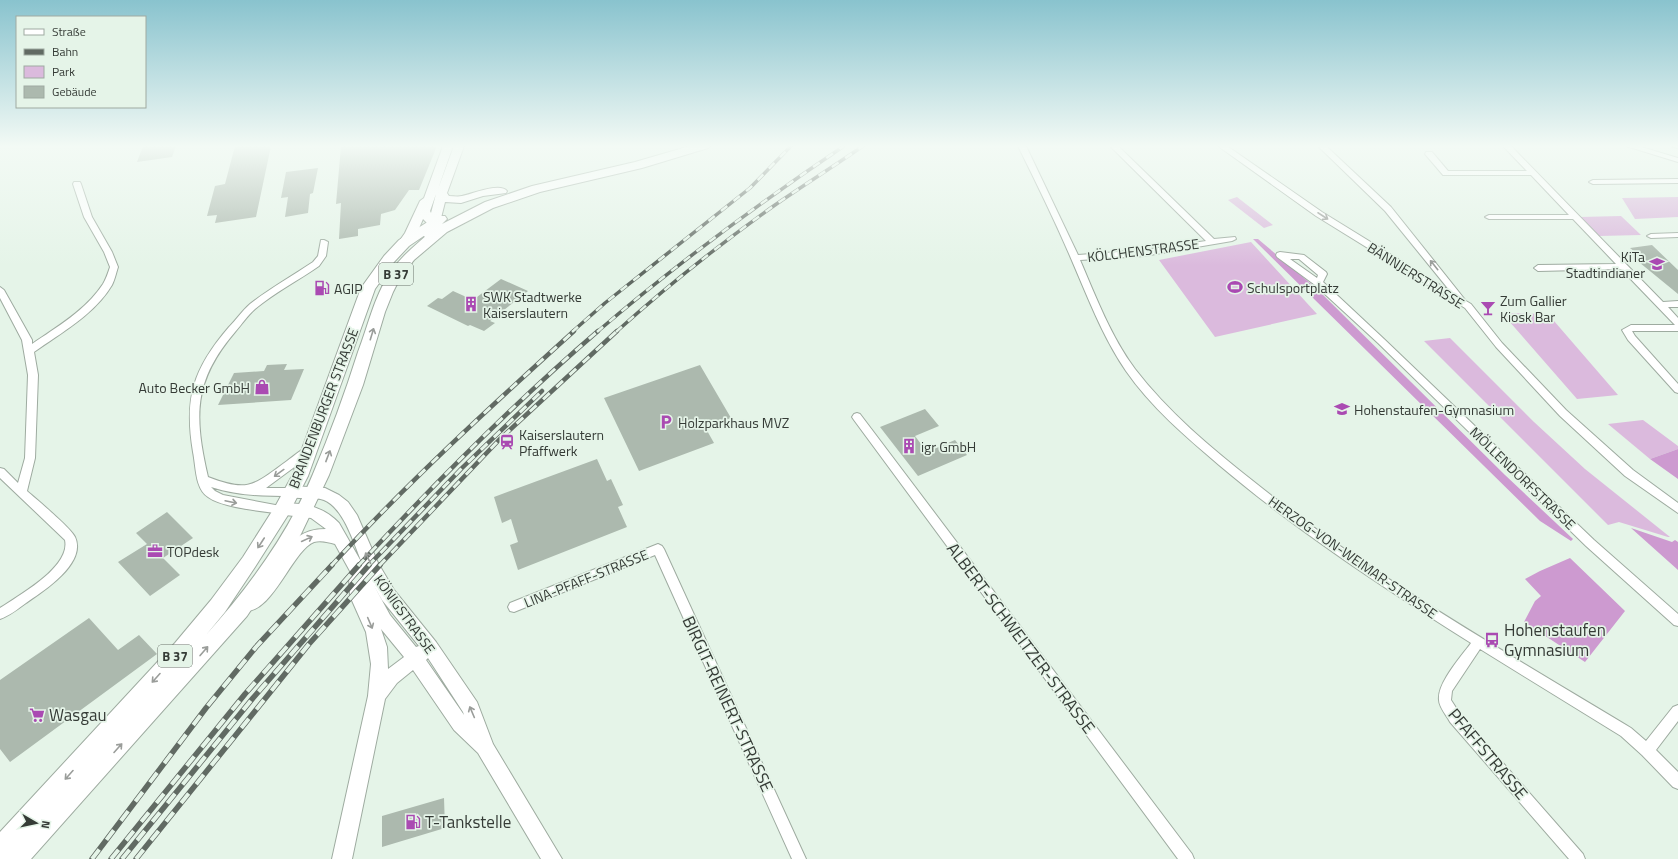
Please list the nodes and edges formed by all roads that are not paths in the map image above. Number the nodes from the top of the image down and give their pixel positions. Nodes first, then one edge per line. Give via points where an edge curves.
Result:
1 (78, 186) edge
2 (438, 186) edge
3 (439, 186) edge
4 (519, 186) edge
5 (550, 186) edge
6 (1041, 186) edge
7 (1155, 186) edge
8 (1279, 186) edge
9 (1365, 186) edge
10 (1546, 186) edge
11 (502, 191) junction
12 (436, 192) junction
13 (1489, 217) dead end
14 (1576, 217) junction
15 (438, 226) junction
16 (1678, 235) edge
17 (1652, 236) dead end
18 (1232, 239) dead end
19 (324, 242) dead end
20 (1212, 242) junction
21 (404, 244) junction
22 (1075, 258) junction
23 (1622, 266) junction
24 (1538, 268) dead end
25 (1318, 283) junction
26 (0, 290) edge
27 (1678, 304) edge
28 (1661, 305) junction
29 (1468, 306) junction
30 (1678, 323) edge
31 (1678, 328) edge
32 (30, 350) junction
33 (1678, 390) edge
34 (857, 417) dead end
35 (310, 449) junction
36 (0, 472) edge
37 (204, 480) junction
38 (237, 490) junction
39 (21, 492) junction
40 (292, 492) junction
41 (313, 492) junction
42 (282, 510) junction
43 (305, 510) junction
44 (1678, 510) edge
45 (340, 539) junction
46 (658, 549) joint
47 (357, 572) junction
48 (514, 607) dead end
49 (240, 610) junction
50 (0, 614) edge
51 (1678, 620) edge
52 (1478, 642) junction
53 (430, 647) junction
54 (415, 658) junction
55 (377, 696) junction
56 (1678, 711) edge
57 (485, 749) junction
58 (1647, 750) junction
59 (1678, 782) edge
60 (0, 849) edge
61 (16, 859) edge
62 (342, 859) edge
63 (552, 859) edge
64 (799, 859) edge
65 (1187, 859) edge
66 (1578, 859) edge

1 - 32 street via 88,217 114,267 108,284 93,303 67,325
2 - 12 main road
3 - 12 main road
4 - 11 main road, BRANDENBURGER STRASSE / B 37
5 - 15 main road, BRANDENBURGER STRASSE / B 37 via 511,197
6 - 22 street, HERZOG-VON-WEIMAR-STRASSE
7 - 20 street, KÖLCHENSTRASSE
8 -> 29 street, BÄNNJERSTRASSE via 1319,214
29 -> 9 street via 1388,208
10 - 14 street
11 - 12 main road via 481,193 461,200 445,199
11 - 15 main road, BRANDENBURGER STRASSE / B 37 via 468,205
12 - 15 main road via 425,211 427,217
12 - 21 main road via 424,202
13 - 14 street
14 - 23 street
15 - 21 main road, BRANDENBURGER STRASSE / B 37
41 -> 15 main road, BRANDENBURGER STRASSE / B 37 via 352,392 386,292 409,257
16 - 17 street
18 - 20 street, KÖLCHENSTRASSE
19 - 37 street via 320,260 252,307 208,361 198,387 194,409
20 - 22 street, KÖLCHENSTRASSE via 1144,253
21 - 35 main road, BRANDENBURGER STRASSE / B 37 via 381,268 368,288
22 - 52 street, HERZOG-VON-WEIMAR-STRASSE via 1116,347 1131,370 1175,420 1300,524
23 - 24 street
23 - 28 street
25 - 25 street, MÖLLENDORFSTRASSE via 1323,274 1301,257 1280,255
25 - 51 street, MÖLLENDORFSTRASSE via 1590,543
26 - 32 street
27 - 28 street
28 - 30 street
29 - 44 street, BÄNNJERSTRASSE via 1499,345 1563,413 1629,473
31 - 33 street via 1627,330 1631,338
32 - 39 street via 33,375 30,458
34 - 65 street, ALBERT-SCHWEITZER-STRASSE
35 -> 38 street via 264,484
35 - 40 main road, BRANDENBURGER STRASSE / B 37
36 - 39 street
37 - 38 street
37 -> 42 street via 205,487 211,494 221,499
38 - 40 street
39 - 50 street via 70,538 72,548 61,569 42,586
40 - 41 main road, KÖNIGSTRASSE
40 - 42 main road, BRANDENBURGER STRASSE / B 37
41 - 43 main road, BRANDENBURGER STRASSE / B 37
53 -> 41 main road, KÖNIGSTRASSE via 388,595 343,506 324,494
42 - 43 main road, KÖNIGSTRASSE
42 -> 60 main road, BRANDENBURGER STRASSE / B 37 via 218,606
43 - 45 main road, KÖNIGSTRASSE via 320,514 328,520
43 - 49 main road, BRANDENBURGER STRASSE / B 37
45 - 47 main road, KÖNIGSTRASSE
49 -> 45 main road via 264,592 295,547 303,540 322,534
46 - 48 street, LINA-PFAFF-STRASSE
46 - 64 street, BIRGIT-REINERT-STRASSE
47 - 54 main road, KÖNIGSTRASSE via 384,620
47 -> 55 main road via 358,596 378,647 380,664
61 -> 49 main road, BRANDENBURGER STRASSE / B 37
52 - 58 street, HERZOG-VON-WEIMAR-STRASSE via 1626,732
52 - 66 street, PFAFFSTRASSE via 1446,689 1445,701 1455,718
53 - 54 main road
57 -> 53 main road, KÖNIGSTRASSE via 471,708
54 - 55 main road via 391,677
54 - 57 main road, KÖNIGSTRASSE via 460,724
55 - 62 main road
56 - 58 street
57 - 63 main road, KÖNIGSTRASSE
58 - 59 street, HERZOG-VON-WEIMAR-STRASSE

